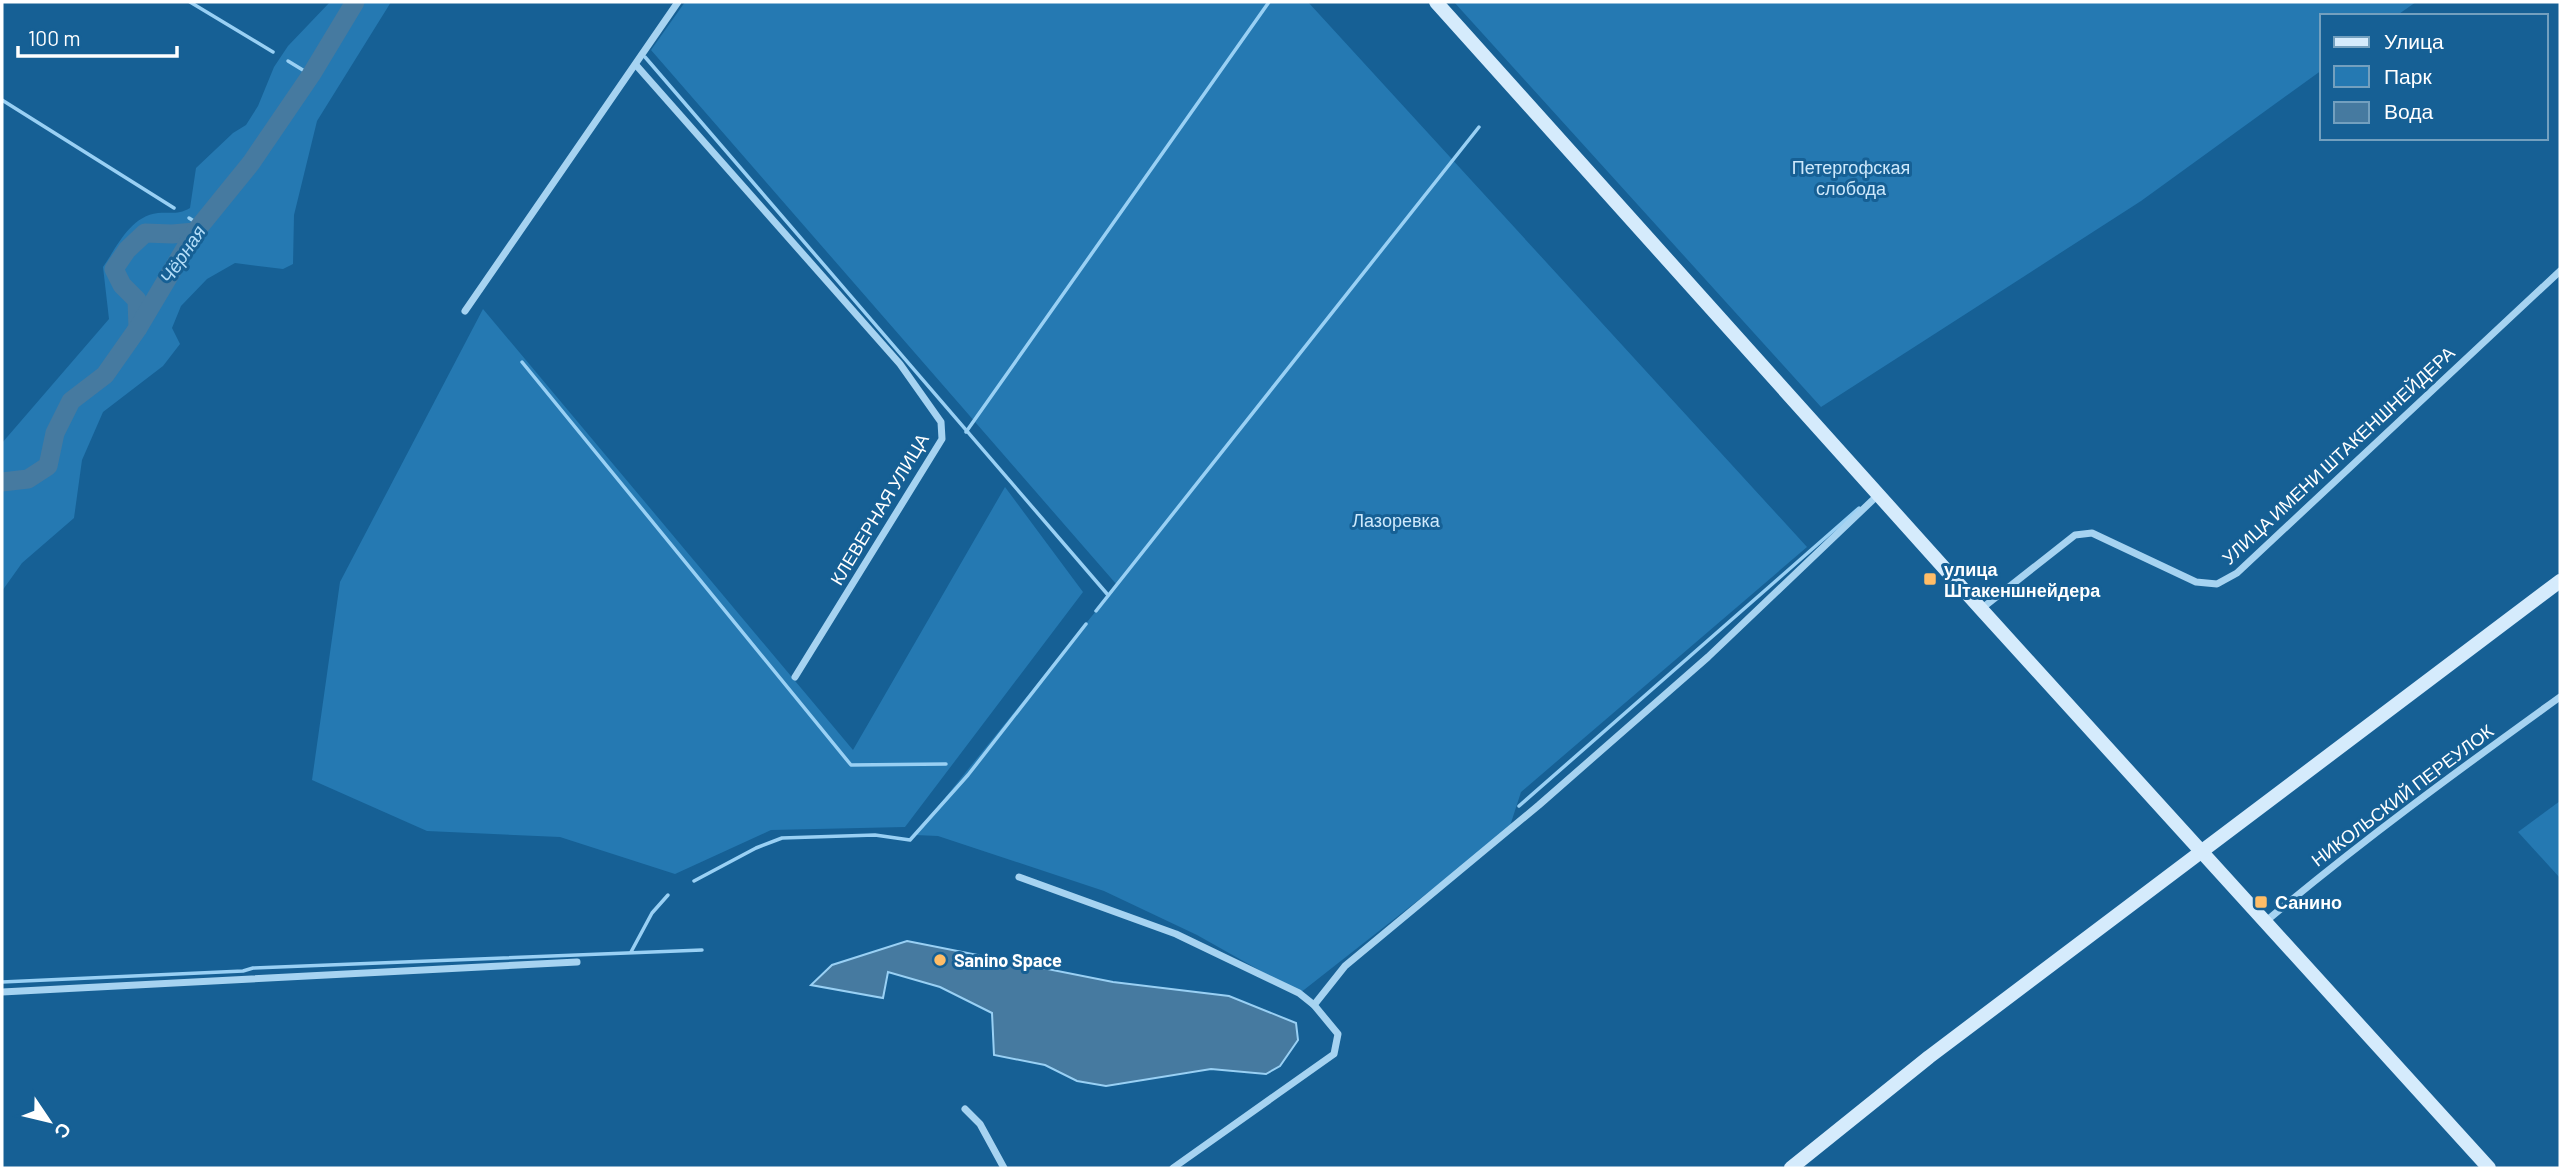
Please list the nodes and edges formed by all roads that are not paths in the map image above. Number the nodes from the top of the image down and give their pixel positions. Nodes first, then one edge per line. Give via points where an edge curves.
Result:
1 (678, 2) edge
2 (1436, 2) edge
3 (636, 65) junction
4 (2560, 271) edge
5 (466, 311) dead end
6 (1879, 494) junction
7 (2560, 581) edge
8 (1981, 609) junction
9 (794, 677) dead end
10 (2560, 697) edge
11 (2203, 852) junction
12 (1019, 877) dead end
13 (2265, 922) junction
14 (577, 962) dead end
15 (2, 992) edge
16 (1314, 1005) junction
17 (965, 1109) dead end
18 (1004, 1168) edge
19 (1172, 1168) edge
20 (1791, 1168) edge
21 (2489, 1168) edge

1 - 3 street
2 - 6 street
3 - 5 street
3 - 9 street, КЛЕВЕРНАЯ УЛИЦА via 900,364 941,422 942,439
4 - 8 street, УЛИЦА ИМЕНИ ШТАКЕНШНЕЙДЕРА via 2237,573 2217,584 2196,582 2092,533 2075,535
6 - 8 street
6 - 16 street via 1708,657 1345,966
7 - 11 street
8 - 11 street
10 - 13 street, НИКОЛЬСКИЙ ПЕРЕУЛОК via 2330,867
11 - 13 street
11 - 20 street via 1929,1057
12 - 16 street via 1176,934 1299,993
13 - 21 street
14 - 15 street
16 - 19 street via 1338,1034 1334,1054
17 - 18 street via 980,1124

